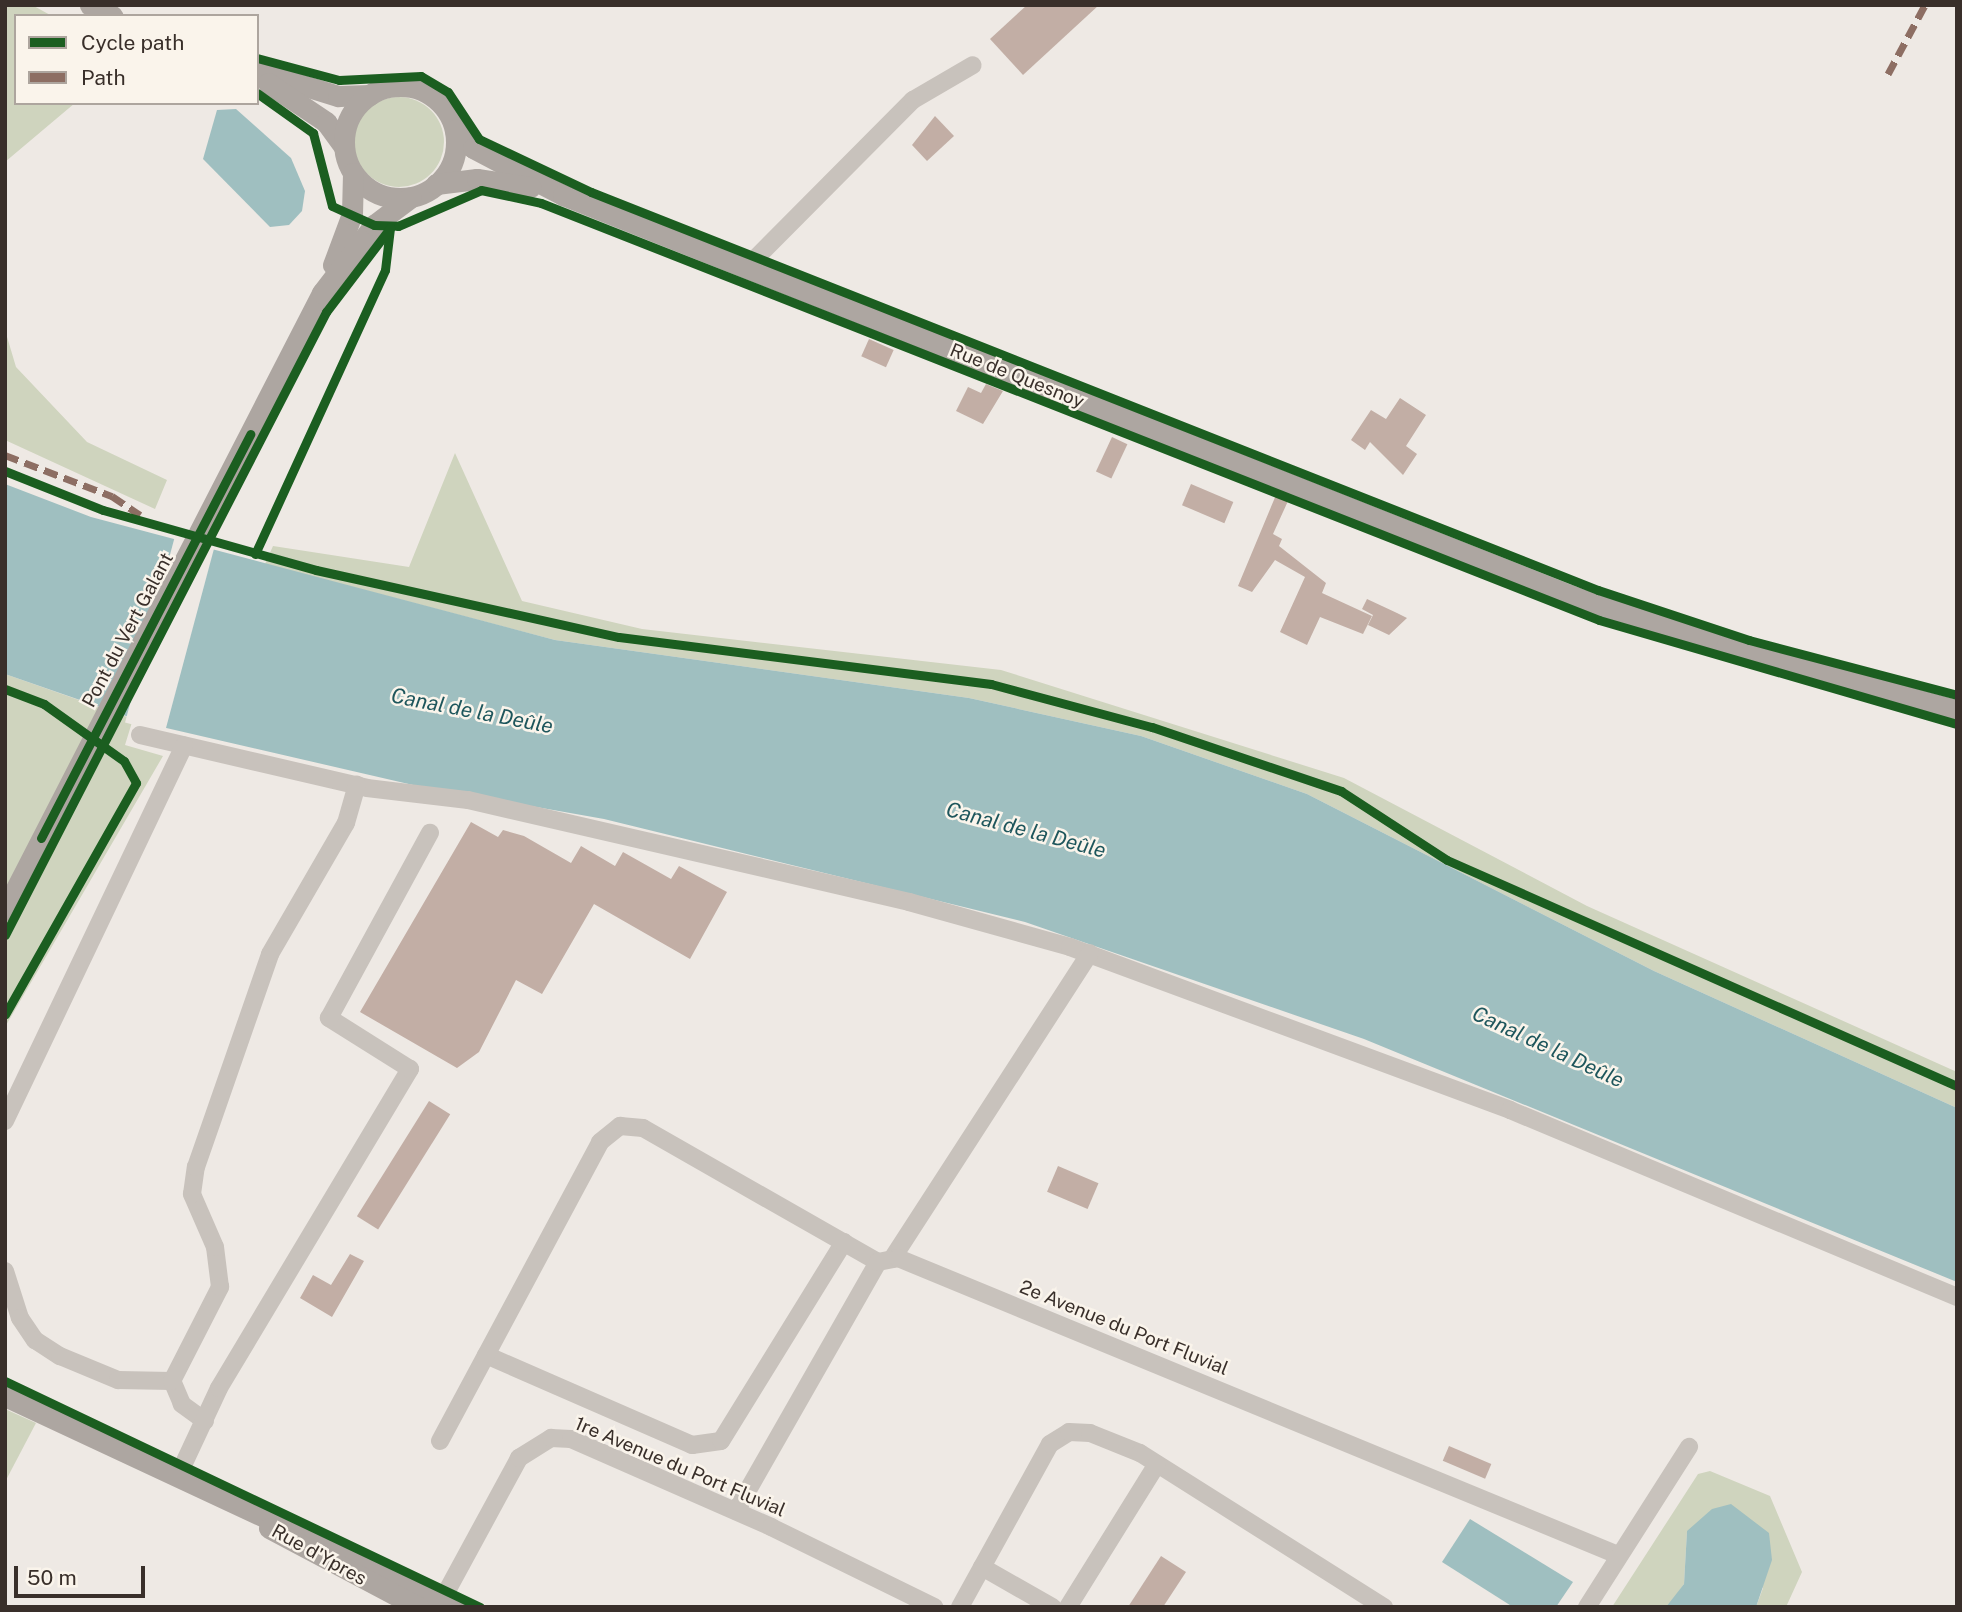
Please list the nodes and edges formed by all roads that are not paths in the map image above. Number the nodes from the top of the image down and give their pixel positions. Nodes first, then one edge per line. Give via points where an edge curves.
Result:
1 (90, 5) edge
2 (109, 14) edge
3 (973, 65) dead end
4 (259, 72) edge
5 (259, 77) edge
6 (370, 94) junction
7 (455, 130) junction
8 (344, 147) junction
9 (353, 173) junction
10 (436, 184) junction
11 (563, 195) junction
12 (411, 197) junction
13 (746, 268) junction
14 (322, 293) junction
15 (1957, 710) edge
16 (140, 735) dead end
17 (184, 745) junction
18 (357, 785) junction
19 (430, 833) dead end
20 (5, 910) edge
21 (1090, 953) junction
22 (5, 1121) edge
23 (844, 1242) junction
24 (885, 1261) junction
25 (5, 1271) edge
26 (1957, 1297) edge
27 (486, 1355) junction
28 (172, 1381) junction
29 (5, 1396) edge
30 (205, 1421) junction
31 (440, 1441) dead end
32 (1689, 1447) dead end
33 (1157, 1464) junction
34 (178, 1476) junction
35 (223, 1498) junction
36 (736, 1511) junction
37 (1618, 1555) junction
38 (982, 1567) junction
39 (450, 1603) edge
40 (418, 1607) edge
41 (934, 1607) edge
42 (960, 1607) edge
43 (1052, 1607) edge
44 (1068, 1607) edge
45 (1384, 1607) edge
46 (1587, 1607) edge

1 - 2 main road
3 - 13 street via 913,100
4 - 6 main road via 338,96
5 - 8 main road via 316,114
6 - 7 main road via 400,86 422,91 441,104
6 - 8 main road via 351,114
7 - 10 main road via 453,160
7 - 11 main road via 473,148
8 - 9 main road
9 - 12 main road via 375,192
9 - 14 main road via 352,214
10 - 11 main road via 477,179
10 - 12 main road
11 - 13 main road, Rue de Quesnoy
12 - 14 main road, Pont du Vert Galant via 374,225
13 - 15 main road, Rue de Quesnoy via 1599,606
14 - 20 main road, Pont du Vert Galant
16 - 17 street
17 - 18 street
17 - 22 street
18 - 21 street via 468,800 849,887
18 - 28 street via 346,823 270,954 196,1167 192,1194 215,1247 220,1287
19 - 30 street via 329,1018 410,1069
21 - 24 street
21 - 26 street via 1523,1115
23 - 24 street, 2e Avenue du Port Fluvial
23 - 27 street via 721,1441 692,1445
23 - 27 street, 2e Avenue du Port Fluvial via 643,1128 621,1126 600,1142
24 - 36 street
24 - 37 street, 2e Avenue du Port Fluvial
25 - 28 street via 20,1318 35,1340 60,1356 118,1380
27 - 31 street, 2e Avenue du Port Fluvial
28 - 30 street via 182,1404
29 - 34 main road, Rue d'Ypres
30 - 34 street
32 - 37 street
33 - 38 street via 1090,1433 1069,1432 1050,1444
33 - 44 street
33 - 45 street
34 - 35 main road, Rue d'Ypres
35 - 39 main road, Rue d'Ypres
35 - 40 main road, Rue d'Ypres via 300,1549
36 - 39 street, 1re Avenue du Port Fluvial via 571,1439 551,1438 519,1458
36 - 41 street, 1re Avenue du Port Fluvial
37 - 46 street
38 - 42 street
38 - 43 street

